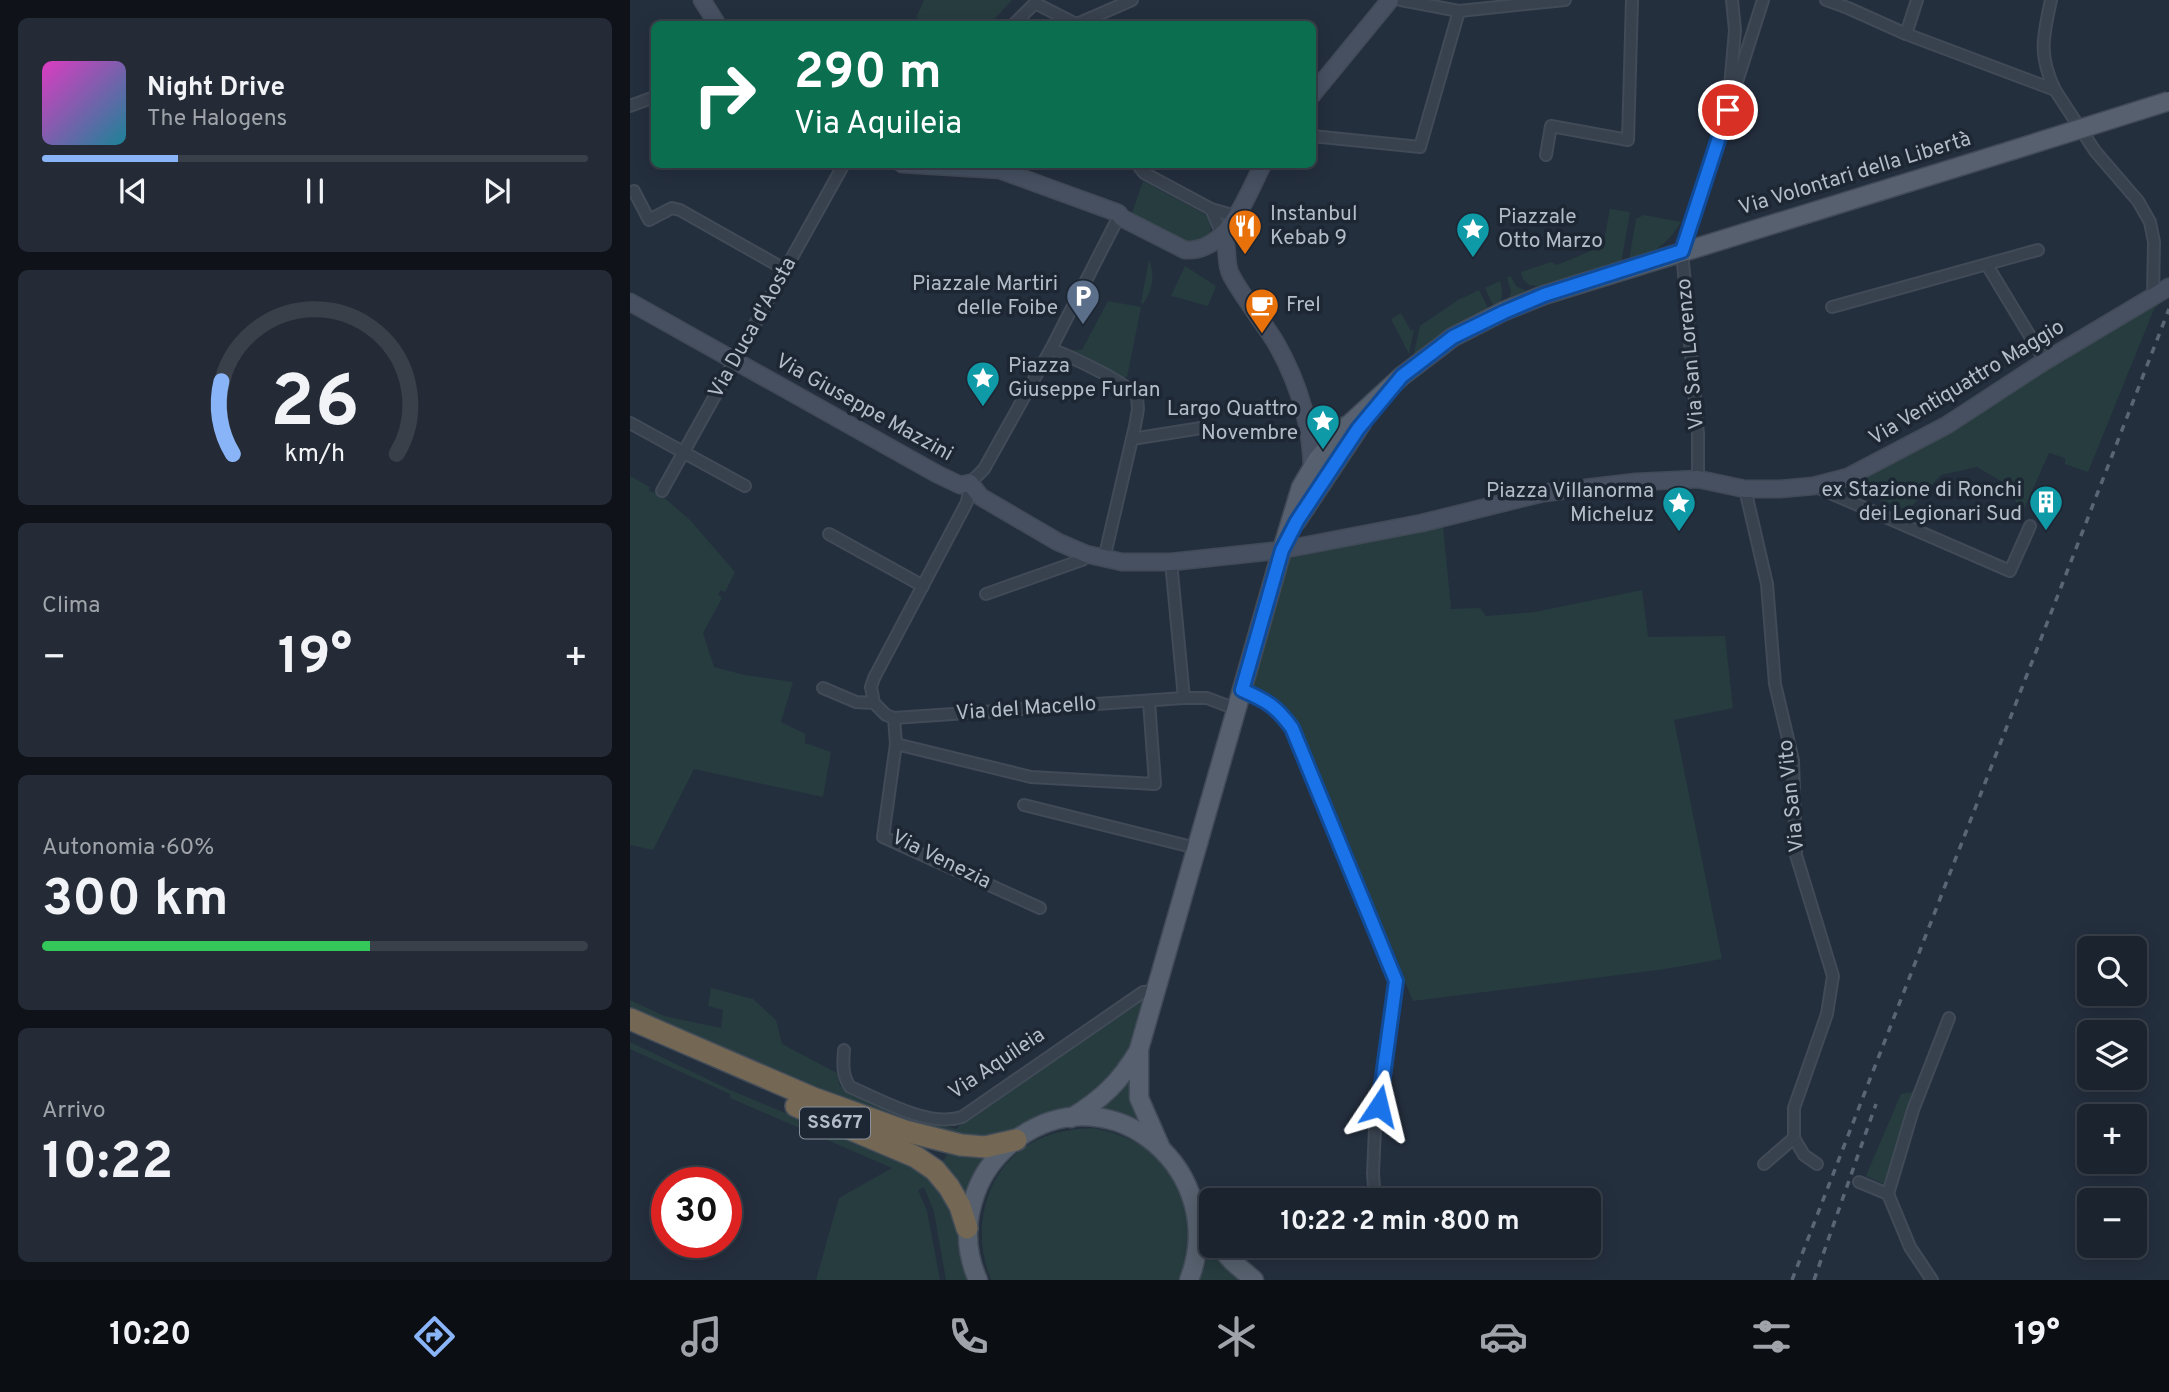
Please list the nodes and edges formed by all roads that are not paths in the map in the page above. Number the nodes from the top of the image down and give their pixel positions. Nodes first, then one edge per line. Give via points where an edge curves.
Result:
1 (702, 0) edge
2 (1132, 0) edge
3 (1390, 0) edge
4 (1401, 0) edge
5 (1561, 0) edge
6 (1632, 0) edge
7 (1732, 0) edge
8 (1763, 0) edge
9 (1826, 0) edge
10 (1917, 0) edge
11 (2051, 0) edge
12 (1488, 4) edge
13 (1459, 11) junction
14 (715, 21) edge
15 (1017, 21) edge
16 (1071, 21) edge
17 (1084, 21) edge
18 (1906, 34) junction
19 (1734, 35) junction
20 (1750, 41) junction
21 (1316, 90) edge
22 (2055, 90) junction
23 (651, 98) edge
24 (2169, 101) edge
25 (630, 106) edge
26 (1728, 110) junction
27 (1316, 136) edge
28 (1546, 155) dead end
29 (842, 168) edge
30 (967, 168) edge
31 (1140, 168) edge
32 (1262, 168) edge
33 (634, 191) dead end
34 (1211, 209) junction
35 (1122, 218) junction
36 (1234, 219) junction
37 (1223, 234) junction
38 (2038, 250) dead end
39 (1682, 251) junction
40 (1987, 265) junction
41 (786, 270) junction
42 (2169, 287) edge
43 (2153, 297) junction
44 (630, 302) edge
45 (1832, 307) dead end
46 (1051, 349) junction
47 (735, 359) junction
48 (2045, 361) junction
49 (1405, 374) junction
50 (1303, 412) junction
51 (630, 423) edge
52 (1349, 424) junction
53 (1200, 428) dead end
54 (1132, 439) junction
55 (684, 452) junction
56 (1312, 467) junction
57 (1698, 479) junction
58 (970, 483) junction
59 (745, 486) dead end
60 (1813, 486) junction
61 (1745, 489) junction
62 (662, 491) dead end
63 (1297, 521) junction
64 (2030, 526) dead end
65 (829, 534) dead end
66 (1282, 550) junction
67 (1087, 554) junction
68 (1104, 559) junction
69 (1171, 562) junction
70 (923, 586) junction
71 (986, 594) dead end
72 (823, 688) dead end
73 (1242, 690) junction
74 (1184, 698) junction
75 (1149, 701) junction
76 (874, 703) junction
77 (1236, 709) junction
78 (894, 718) junction
79 (896, 744) junction
80 (1024, 805) dead end
81 (1196, 848) junction
82 (1040, 908) dead end
83 (1155, 990) junction
84 (1949, 1018) dead end
85 (630, 1019) edge
86 (630, 1034) edge
87 (1139, 1049) junction
88 (844, 1051) dead end
89 (1071, 1118) junction
90 (1794, 1138) junction
91 (1016, 1140) junction
92 (1160, 1146) junction
93 (1765, 1164) dead end
94 (1817, 1164) dead end
95 (1859, 1182) dead end
96 (1375, 1188) edge
97 (1888, 1195) junction
98 (1194, 1201) junction
99 (1199, 1210) edge
100 (967, 1228) junction
101 (1230, 1258) edge
102 (978, 1280) edge
103 (1189, 1280) edge
104 (1254, 1280) edge
105 (1932, 1280) edge

1 - 14 street
2 - 17 street
3 - 21 street
4 - 13 street
5 - 12 street
6 - 28 street via 1628,140 1550,126
7 - 19 street, Via San Lorenzo
8 - 20 street, Via San Lorenzo
9 - 18 street
10 - 18 street
11 - 22 street via 2042,53
12 - 13 street
13 - 27 street via 1420,147
15 - 16 street via 1035,3
18 - 22 street
19 - 20 street
19 - 26 street, Via San Lorenzo
20 - 26 street, Via San Lorenzo
22 - 43 street via 2150,222
23 - 25 street
24 - 39 main road, Via Volontari della Libertà, bridge
26 - 39 street, Via San Lorenzo
29 - 41 street, Via Duca d'Aosta
30 - 35 street via 1000,170
31 - 34 street
32 - 36 street
33 - 41 street via 649,220 672,208 680,210
34 - 36 street
34 - 37 street
35 - 37 street via 1185,250 1204,248
35 - 46 street via 1115,223
36 - 37 street
37 - 50 street via 1229,273 1276,344 1298,387
38 - 40 street
39 - 49 main road, Via Volontari della Libertà via 1504,312 1453,337
39 - 57 street, Via San Lorenzo
40 - 45 street
40 - 48 street
41 - 47 street, Via Duca d'Aosta
42 - 43 street, Via Ventiquattro Maggio
43 - 48 street, Via Ventiquattro Maggio
44 - 47 street, Via Giuseppe Mazzini
46 - 54 street via 1135,393 1138,409
46 - 58 street via 984,469
47 - 55 street, Via Duca d'Aosta
47 - 58 street, Via Giuseppe Mazzini via 937,474 960,485
48 - 60 street, Via Ventiquattro Maggio via 1947,425 1849,477
49 - 52 main road
49 - 63 main road via 1358,429
50 - 52 street via 1325,429
50 - 56 street
51 - 55 street
52 - 56 main road
53 - 54 street
54 - 68 street
55 - 59 street
55 - 62 street, Via Duca d'Aosta
56 - 63 street
56 - 66 main road via 1301,486
57 - 61 street, Via Ventiquattro Maggio
57 - 66 street, Via Ventiquattro Maggio via 1543,493
58 - 67 street, Via Giuseppe Mazzini via 981,497
58 - 70 street via 968,502
60 - 61 street, Via Ventiquattro Maggio
60 - 64 street via 2010,571
61 - 90 street, Via San Vito via 1767,584 1774,684 1793,760 1796,855 1833,976 1827,1014 1794,1108
63 - 66 main road
65 - 70 street
66 - 69 street, Via Giuseppe Mazzini
66 - 73 main road
67 - 68 street, Via Giuseppe Mazzini
67 - 71 street via 1082,561
68 - 69 street, Via Giuseppe Mazzini
69 - 74 street
70 - 76 street via 874,678
72 - 76 street via 856,702
73 - 77 main road
73 - 96 street via 1278,709 1292,728 1396,981 1375,1128
74 - 75 street, Via del Macello
74 - 77 street, Via del Macello via 1207,698
75 - 78 street, Via del Macello
75 - 79 street via 1155,784 1031,777
76 - 78 street
77 - 81 main road
78 - 79 street, Via Venezia
79 - 82 street, Via Venezia via 883,836
80 - 81 street
81 - 83 main road
83 - 87 main road
83 - 88 street, Via Aquileia via 1143,992 951,1121 925,1118 850,1087 842,1068
84 - 97 street via 1913,1110
85 - 91 highway, SS677 via 800,1093 905,1131 985,1147
86 - 100 highway, SS677 via 916,1157 949,1187
87 - 89 main road via 1124,1075
87 - 92 main road via 1139,1098
89 - 91 main road via 1049,1123
89 - 92 main road via 1116,1122
90 - 93 street
90 - 94 street via 1804,1156
91 - 100 main road via 990,1165 979,1184
92 - 98 main road via 1187,1182
95 - 97 street
97 - 105 street via 1910,1247
98 - 99 main road
98 - 103 main road via 1198,1248
100 - 102 main road
101 - 104 main road

